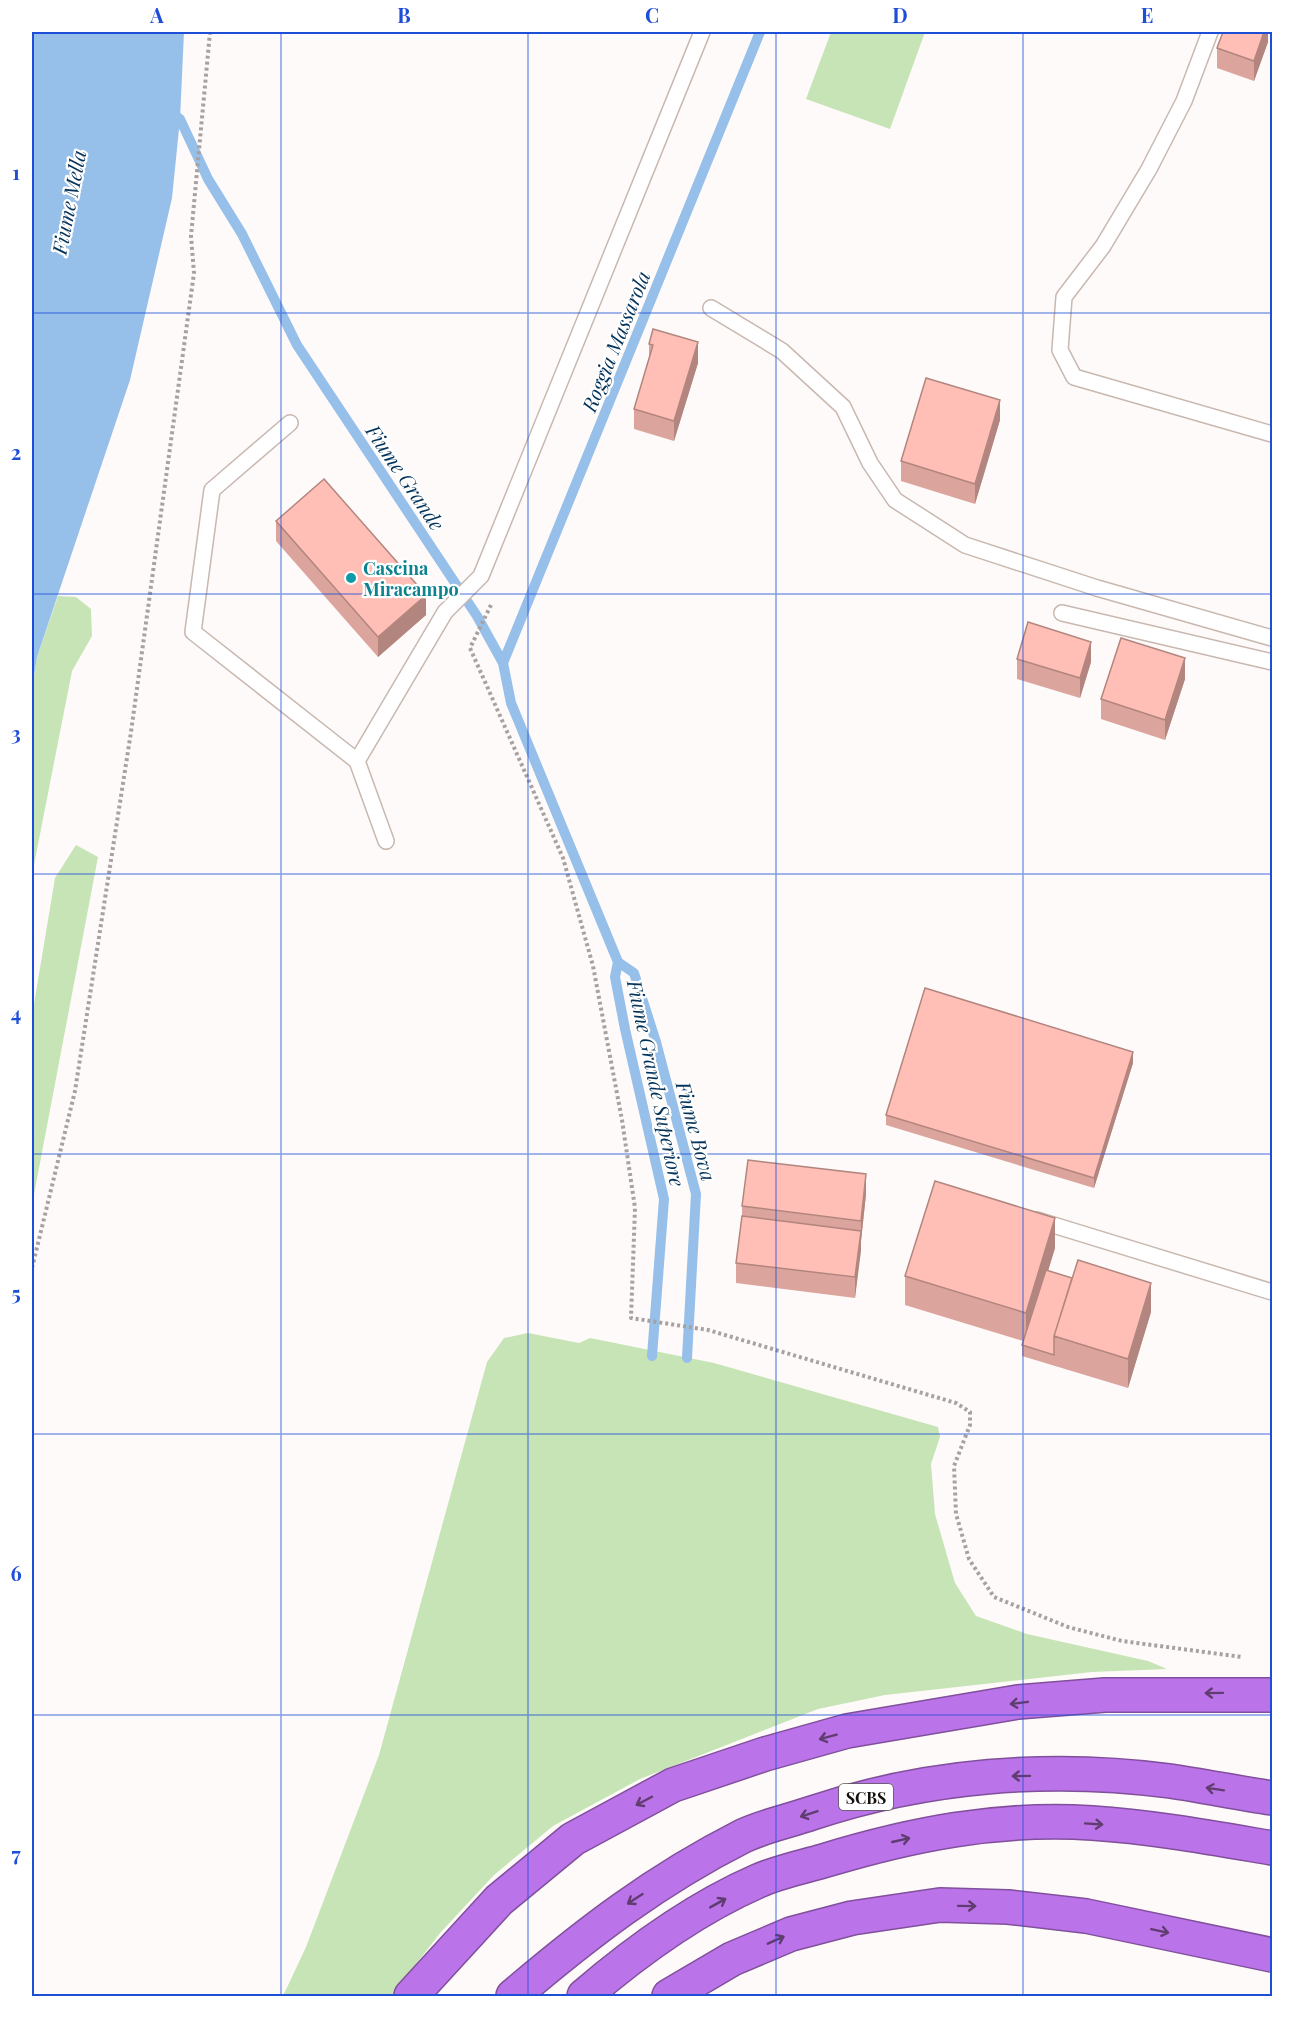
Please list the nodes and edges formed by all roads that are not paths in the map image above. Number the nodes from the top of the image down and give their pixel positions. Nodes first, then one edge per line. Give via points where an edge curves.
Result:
1 (702, 32) edge
2 (1210, 32) edge
3 (711, 308) dead end
4 (290, 423) dead end
5 (1272, 434) edge
6 (1062, 613) dead end
7 (1272, 638) edge
8 (1272, 662) edge
9 (357, 761) junction
10 (386, 841) dead end
11 (1023, 1215) edge
12 (1272, 1292) edge
13 (1272, 1695) edge
14 (1272, 1798) edge
15 (1272, 1848) edge
16 (1272, 1955) edge
17 (411, 1996) edge
18 (513, 1996) edge
19 (584, 1996) edge
20 (669, 1996) edge

1 - 9 lane via 481,576 445,612
2 - 5 lane via 1184,101 1149,170 1103,246 1064,297 1060,350 1074,378
3 - 7 lane via 782,351 843,407 870,463 896,500 965,545
4 - 9 lane via 212,490 193,632
6 - 8 lane
9 - 10 lane
11 - 12 lane
13 -> 17 highway via 1105,1695 1018,1702 847,1731 673,1785 573,1839 499,1900
14 -> 18 highway, SCBS via 1168,1781 1089,1774 940,1781 854,1799 745,1835 674,1874 618,1910
19 -> 15 highway via 640,1951 758,1881 942,1830 1013,1823 1091,1823
20 -> 16 highway via 732,1959 791,1934 852,1918 940,1905 1076,1915

